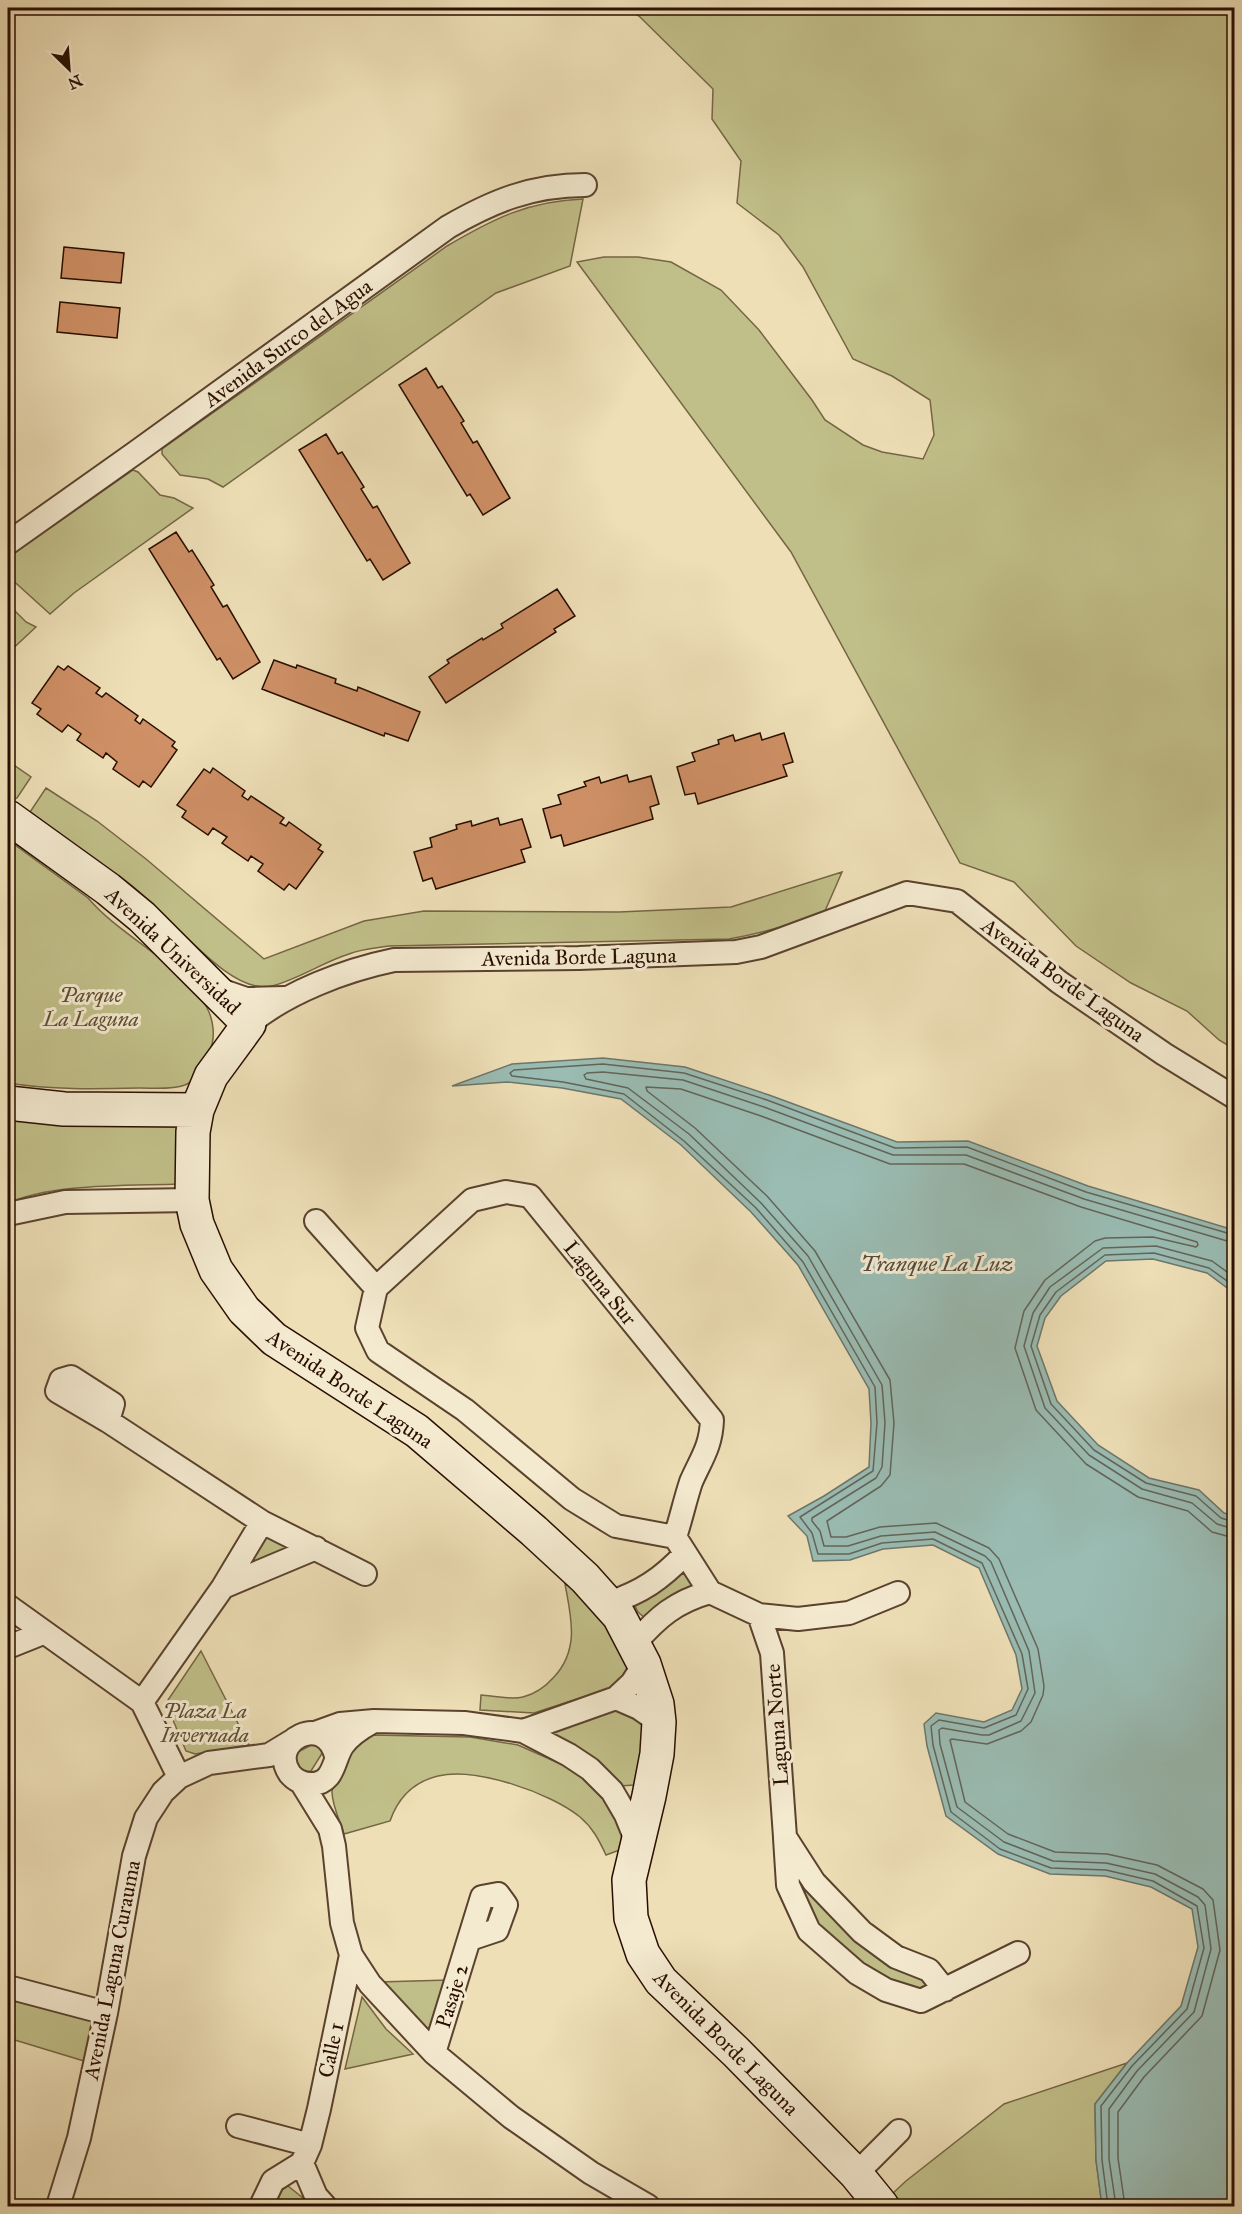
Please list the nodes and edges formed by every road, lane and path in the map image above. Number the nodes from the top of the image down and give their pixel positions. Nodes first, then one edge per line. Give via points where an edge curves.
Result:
1 (585, 185) dead end
2 (8, 543) edge
3 (8, 817) edge
4 (215, 988) junction
5 (292, 997) junction
6 (249, 1024) junction
7 (222, 1058) junction
8 (1234, 1096) edge
9 (8, 1102) edge
10 (196, 1110) junction
11 (192, 1200) junction
12 (8, 1214) edge
13 (316, 1221) dead end
14 (376, 1288) junction
15 (108, 1421) dead end
16 (262, 1522) junction
17 (680, 1546) junction
18 (316, 1548) junction
19 (365, 1574) dead end
20 (223, 1587) junction
21 (710, 1592) junction
22 (898, 1593) dead end
23 (609, 1603) junction
24 (8, 1606) edge
25 (759, 1615) junction
26 (43, 1633) junction
27 (8, 1647) edge
28 (639, 1654) junction
29 (616, 1698) junction
30 (142, 1702) junction
31 (374, 1721) junction
32 (659, 1722) junction
33 (523, 1731) junction
34 (315, 1733) junction
35 (292, 1742) junction
36 (336, 1756) junction
37 (209, 1763) junction
38 (179, 1777) junction
39 (295, 1778) junction
40 (324, 1780) junction
41 (612, 1791) junction
42 (649, 1796) junction
43 (325, 1819) junction
44 (785, 1837) junction
45 (637, 1842) junction
46 (470, 1939) dead end
47 (1018, 1953) dead end
48 (351, 1955) junction
49 (8, 1987) edge
50 (945, 1990) junction
51 (106, 2013) junction
52 (434, 2053) junction
53 (238, 2126) dead end
54 (899, 2130) dead end
55 (306, 2154) junction
56 (856, 2174) junction
57 (58, 2206) edge
58 (261, 2206) edge
59 (325, 2206) edge
60 (648, 2206) edge
61 (882, 2206) edge

1 - 2 street, Avenida Surco del Agua via 530,190 448,227
3 - 4 street, Avenida Universidad via 142,916
4 - 5 street via 246,999
4 - 6 street, Avenida Universidad
4 - 7 street via 227,1028
5 - 6 street, Avenida Borde Laguna
5 - 8 street, Avenida Borde Laguna via 365,966 394,960 736,952 761,947 907,892 957,900 1059,982 1164,1054
6 - 7 street, Avenida Borde Laguna
7 - 10 street, Avenida Borde Laguna
9 - 10 street via 64,1108
10 - 11 street, Avenida Borde Laguna
11 - 12 street via 65,1202
11 - 23 street, Avenida Borde Laguna via 216,1270 258,1326 290,1351 417,1431 526,1524
13 - 14 street
14 - 17 street via 367,1328 378,1351 465,1410 572,1498 616,1526
14 - 17 street, Laguna Sur via 472,1200 506,1192 530,1196 712,1420 707,1452 692,1482
15 - 16 street
16 - 18 street
16 - 20 street
17 - 21 street
17 - 23 street via 655,1583
18 - 19 street
18 - 20 street
20 - 30 street
21 - 25 street
21 - 28 street, Avenida Laguna Curauma via 672,1607 653,1623
22 - 25 street via 849,1613 798,1619
23 - 28 street, Avenida Borde Laguna
24 - 26 street
25 - 44 street, Laguna Norte via 772,1653
26 - 27 street
26 - 30 street
28 - 29 street, Avenida Laguna Curauma via 632,1683
28 - 32 street, Avenida Borde Laguna via 657,1704
29 - 32 street
29 - 33 street, Avenida Laguna Curauma
30 - 38 street
31 - 33 street, Avenida Laguna Curauma via 464,1723
31 - 34 street, Avenida Laguna Curauma via 340,1724
31 - 36 street via 359,1728
32 - 42 street, Avenida Borde Laguna
33 - 41 street, Avenida Laguna Curauma via 590,1769
34 - 35 street, Avenida Laguna Curauma via 306,1733
34 - 36 street via 329,1741
35 - 37 street, Avenida Laguna Curauma via 268,1755
35 - 39 street via 285,1757
36 - 40 street via 334,1770
37 - 38 street, Avenida Laguna Curauma
37 - 39 street
38 - 51 street, Avenida Laguna Curauma via 163,1792 140,1831
39 - 40 street via 309,1784
39 - 43 street
40 - 43 street
41 - 42 street
41 - 45 street, Avenida Laguna Curauma
42 - 45 street, Avenida Borde Laguna
43 - 48 street via 334,1846 342,1923
44 - 50 street, Laguna Norte via 814,1882 861,1932 896,1957 930,1970
44 - 50 street, Laguna Norte via 788,1885 809,1931 857,1973 886,1990 921,2001
45 - 56 street, Avenida Borde Laguna via 629,1880 631,1918 651,1968
46 - 52 street, Pasaje 2
47 - 50 street, Laguna Norte
48 - 52 street via 370,1984
48 - 55 street, Calle 1
49 - 51 street
51 - 57 street, Avenida Laguna Curauma via 79,2139
52 - 60 street via 511,2117 591,2173
53 - 55 street
54 - 56 street
55 - 58 street via 273,2181
55 - 59 street via 316,2196
56 - 61 street, Avenida Borde Laguna

